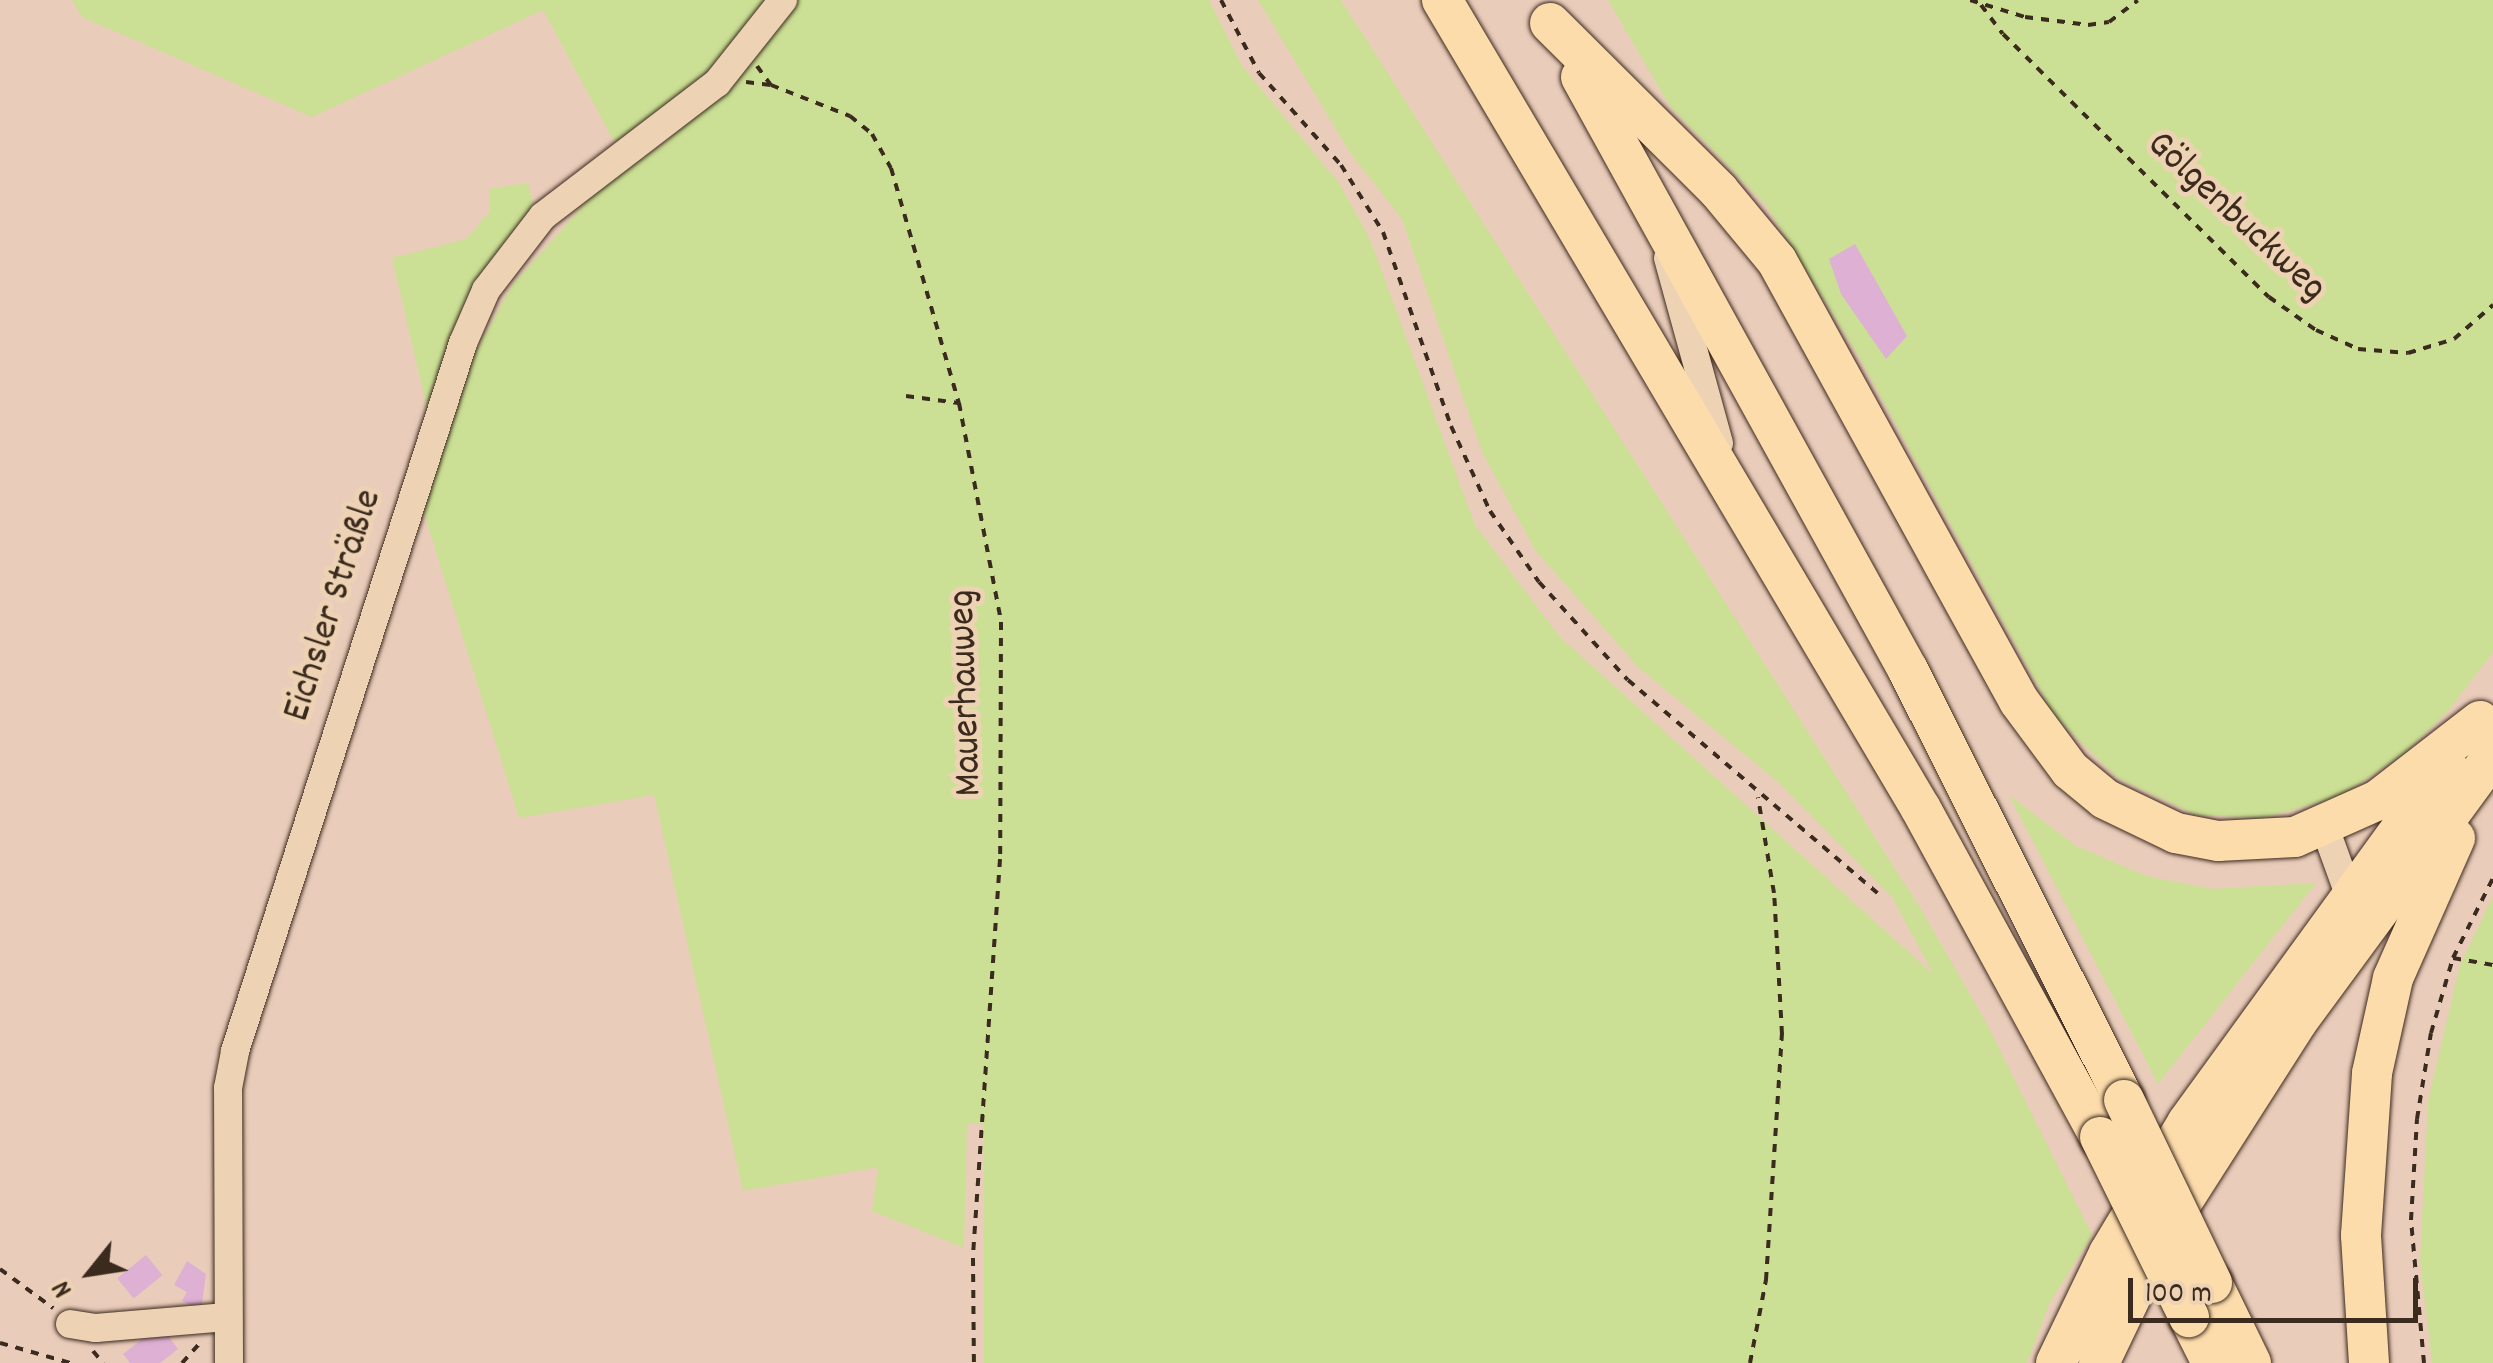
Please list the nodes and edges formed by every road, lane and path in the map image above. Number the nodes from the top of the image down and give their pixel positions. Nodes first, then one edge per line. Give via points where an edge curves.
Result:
1 (783, 0) edge
2 (1221, 0) edge
3 (1442, 0) edge
4 (1970, 0) edge
5 (2138, 0) edge
6 (1981, 5) junction
7 (1543, 12) edge
8 (750, 48) junction
9 (1641, 180) junction
10 (2493, 305) edge
11 (906, 396) dead end
12 (959, 403) junction
13 (1743, 505) junction
14 (2489, 726) edge
15 (2493, 765) edge
16 (1757, 793) junction
17 (2325, 828) junction
18 (2493, 878) edge
19 (1877, 893) dead end
20 (2350, 897) junction
21 (2454, 958) junction
22 (2493, 964) edge
23 (228, 1317) junction
24 (70, 1324) dead end
25 (0, 1342) edge
26 (70, 1363) edge
27 (228, 1363) edge
28 (974, 1363) edge
29 (1750, 1363) edge
30 (2056, 1363) edge
31 (2099, 1363) edge
32 (2212, 1363) edge
33 (2251, 1363) edge
34 (2369, 1363) edge
35 (2424, 1363) edge

1 - 8 street, Eichsler Sträßle
2 - 16 path via 1259,73 1341,165 1383,232 1451,426 1490,511 1538,582 1628,680
3 - 13 highway
4 - 6 path
5 - 6 path via 2109,22 2088,25
6 - 10 path, Gölgenbuckweg via 2269,297 2316,330 2358,349 2408,354 2454,339
7 - 9 highway
7 - 17 highway via 1778,261 2020,702 2070,770 2105,800 2176,833 2261,841
8 - 12 path, Mauerhauweg via 771,85 850,116 872,134 891,168
8 - 23 street, Eichsler Sträßle via 671,122 543,216 486,290 463,343 235,1051 228,1088
9 - 13 street via 1715,433
9 - 33 highway, bridge via 1908,670
11 - 12 path
12 - 28 path, Mauerhauweg via 1001,622 1000,860 973,1258
13 - 32 highway, bridge via 2100,1137
14 - 17 highway
14 - 20 highway
14 - 31 highway via 2159,1238
15 - 34 highway via 2408,940 2381,1024 2363,1171
16 - 19 path
16 - 29 path via 1774,893 1782,1034 1766,1280
17 - 20 street
18 - 21 path
20 - 30 highway via 2187,1124 2109,1252
21 - 22 path
21 - 35 path via 2431,1034 2417,1119 2411,1220
23 - 24 street via 96,1328
23 - 27 street, Eichsler Sträßle
25 - 26 path

